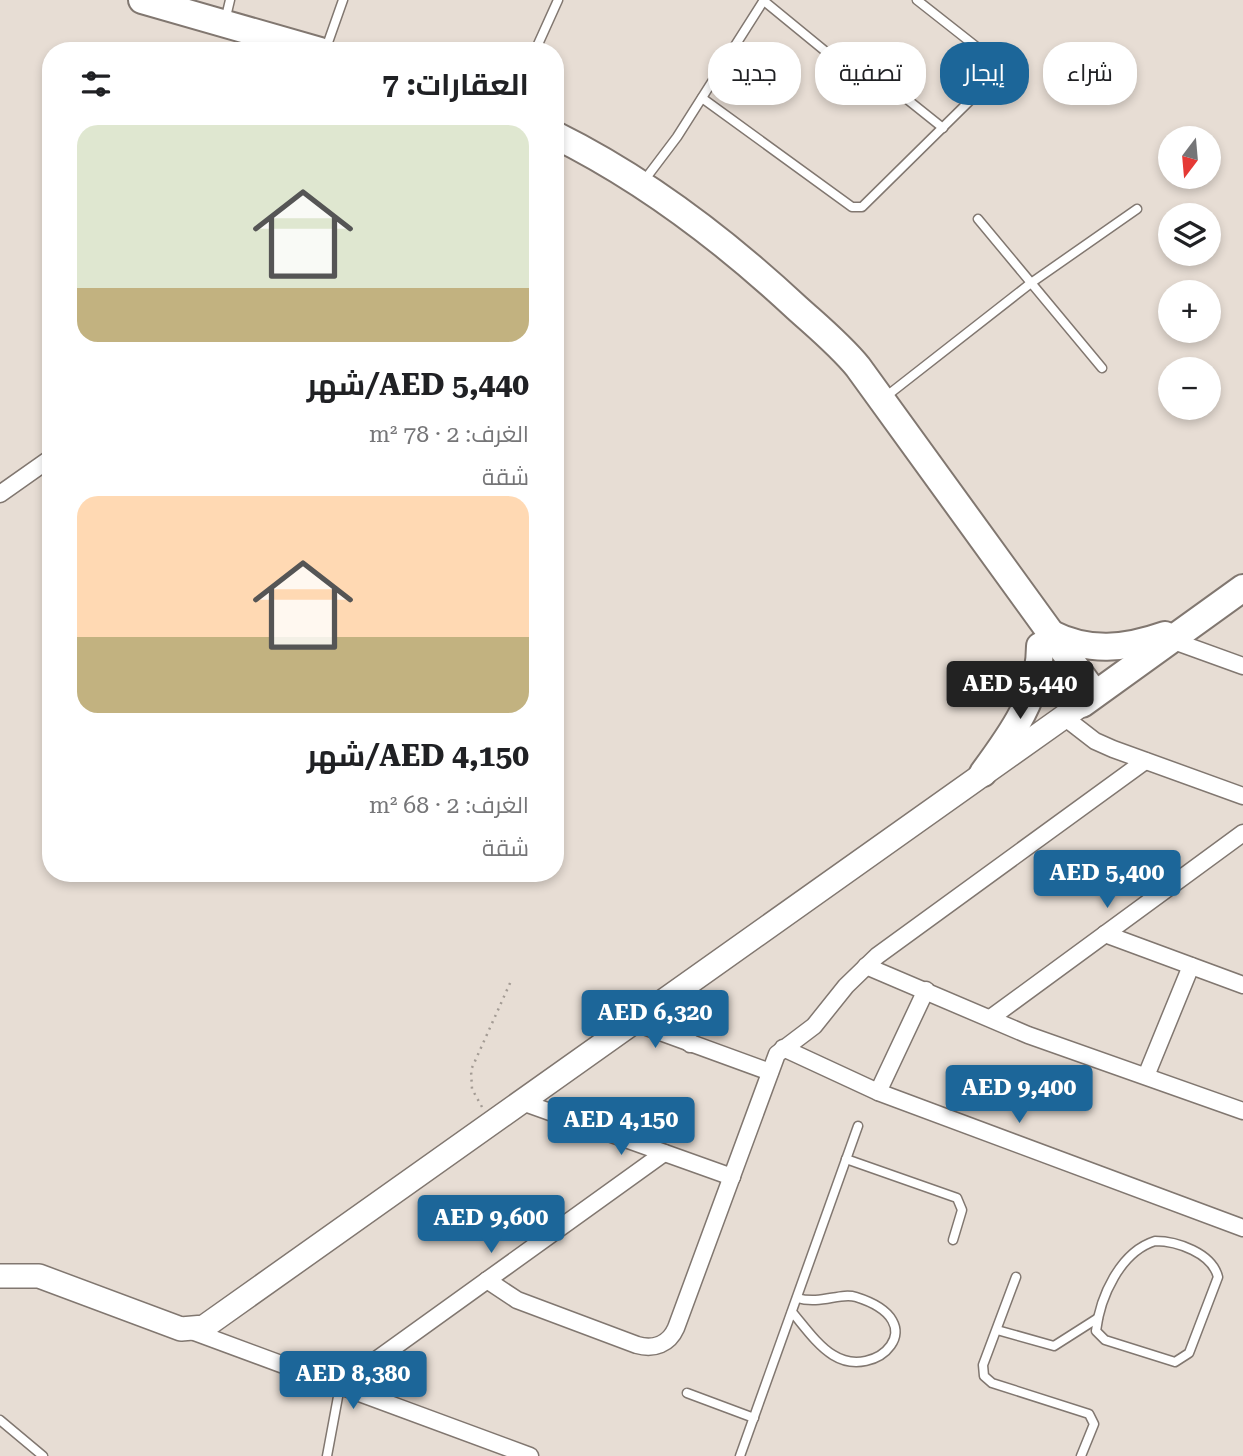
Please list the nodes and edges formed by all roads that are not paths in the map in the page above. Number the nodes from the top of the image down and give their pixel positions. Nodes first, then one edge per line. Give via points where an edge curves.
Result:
1 (142, 0) edge
2 (343, 0) edge
3 (558, 0) edge
4 (764, 0) edge
5 (917, 0) edge
6 (227, 12) edge
7 (277, 42) edge
8 (328, 42) edge
9 (539, 42) edge
10 (815, 42) edge
11 (702, 98) junction
12 (914, 105) edge
13 (943, 128) junction
14 (564, 140) edge
15 (641, 184) junction
16 (1137, 209) dead end
17 (978, 219) dead end
18 (1031, 283) junction
19 (800, 310) junction
20 (1102, 368) dead end
21 (882, 400) junction
22 (42, 464) edge
23 (0, 494) edge
24 (1243, 589) edge
25 (1180, 633) junction
26 (1045, 640) junction
27 (1243, 666) edge
28 (1080, 705) junction
29 (1145, 761) junction
30 (983, 773) junction
31 (1243, 796) edge
32 (1243, 833) edge
33 (1105, 934) junction
34 (866, 966) junction
35 (1191, 966) junction
36 (1243, 985) edge
37 (682, 988) junction
38 (926, 990) junction
39 (992, 1017) junction
40 (633, 1022) junction
41 (690, 1044) junction
42 (783, 1048) junction
43 (770, 1072) junction
44 (1146, 1076) junction
45 (878, 1092) junction
46 (522, 1102) junction
47 (1243, 1111) edge
48 (858, 1126) dead end
49 (664, 1153) junction
50 (846, 1159) junction
51 (732, 1177) junction
52 (1243, 1228) edge
53 (953, 1240) dead end
54 (0, 1276) edge
55 (1016, 1277) dead end
56 (487, 1280) junction
57 (797, 1298) junction
58 (792, 1312) junction
59 (1098, 1318) junction
60 (189, 1330) junction
61 (997, 1330) junction
62 (340, 1386) junction
63 (688, 1392) dead end
64 (754, 1418) junction
65 (0, 1420) edge
66 (43, 1456) edge
67 (327, 1456) edge
68 (530, 1456) edge
69 (740, 1456) edge
70 (1081, 1456) edge

1 - 6 main road
2 - 8 lane
3 - 9 lane
4 - 10 lane
4 - 11 lane
5 - 13 lane via 1000,68
6 - 7 main road via 263,39
11 - 13 lane via 855,208 862,207
11 - 15 lane
12 - 13 lane
14 - 15 main road
15 - 19 main road via 717,237
16 - 18 lane
17 - 18 lane
18 - 20 lane
18 - 21 lane
19 - 21 main road via 845,351
19 - 26 main road
21 - 26 main road
22 - 23 street
24 - 25 main road
25 - 26 main road via 1115,648
25 - 27 street
25 - 28 main road
26 - 28 main road
26 - 30 main road via 1026,707
28 - 29 street via 1095,741
28 - 30 main road
29 - 31 street
29 - 34 street
30 - 37 main road
32 - 33 street
33 - 35 street
33 - 39 street
34 - 38 street
34 - 42 street via 814,1026
35 - 36 street
35 - 44 street
37 - 40 main road
37 - 41 street via 680,1017
38 - 39 street
38 - 45 street
39 - 44 street via 1028,1035
40 - 41 street
40 - 46 main road
41 - 43 street
42 - 43 street
42 - 45 street
43 - 51 street
44 - 47 street
45 - 52 street
46 - 49 street
46 - 60 main road via 211,1323
48 - 50 lane
49 - 51 street
49 - 56 street
50 - 53 lane via 960,1200 962,1210
50 - 57 lane
51 - 56 street via 676,1328 657,1346 637,1345 517,1300
54 - 60 main road via 39,1276
55 - 61 lane
56 - 62 street
57 - 58 lane
57 - 58 lane via 816,1301 853,1296 888,1313 895,1324 895,1337 890,1348 873,1359 849,1362 827,1351
58 - 64 lane
59 - 59 lane via 1100,1339 1181,1361 1189,1353 1217,1285 1216,1268 1204,1256 1173,1244 1146,1244 1120,1267
59 - 61 lane via 1054,1346
60 - 62 street
61 - 70 lane via 983,1365 984,1376 992,1383 1089,1414 1094,1424
62 - 67 lane
62 - 68 street
63 - 64 lane
64 - 69 lane
65 - 66 lane

